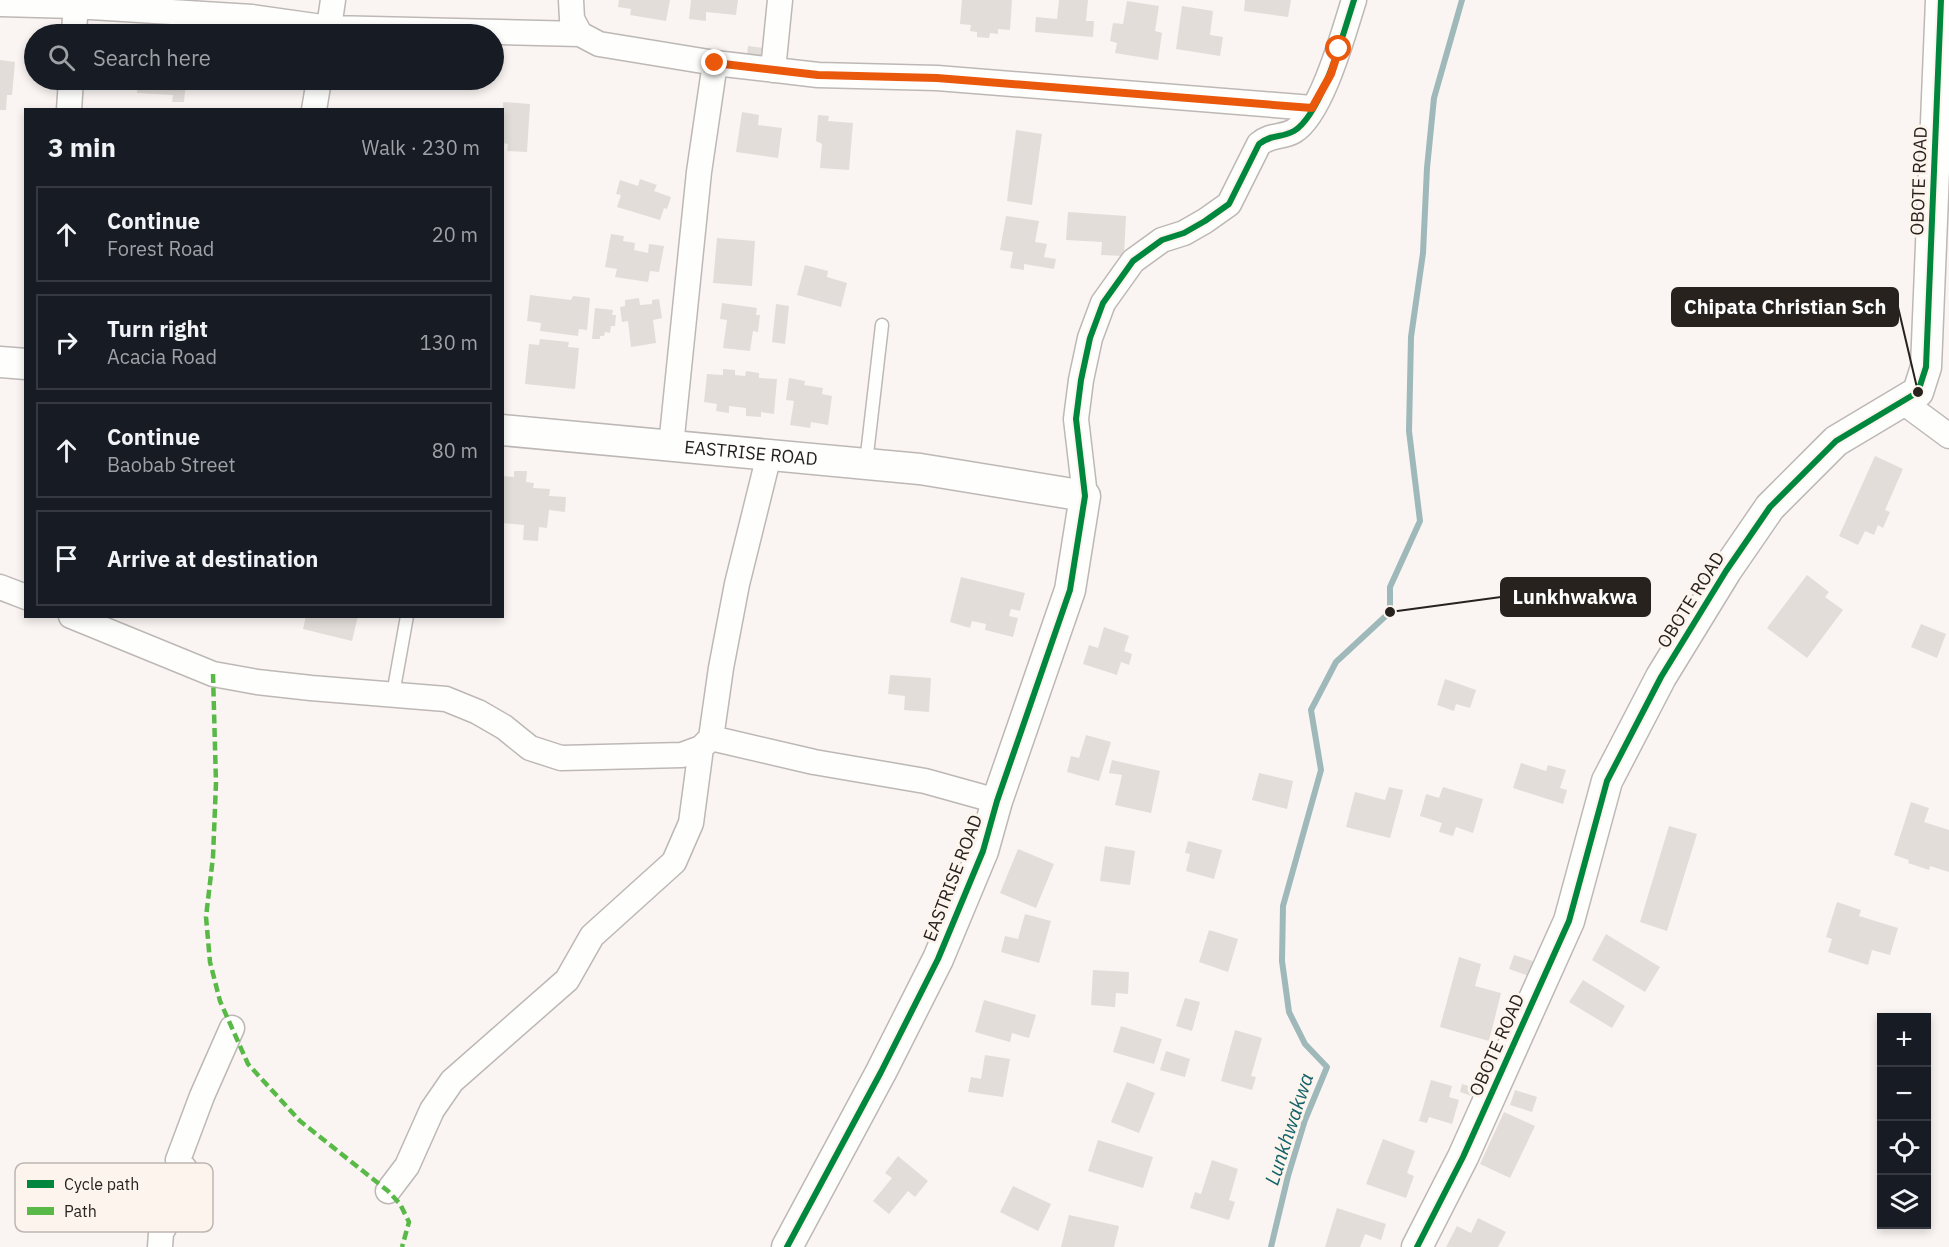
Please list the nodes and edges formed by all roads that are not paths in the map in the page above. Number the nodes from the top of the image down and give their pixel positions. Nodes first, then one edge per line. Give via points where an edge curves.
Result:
1 (333, 0) edge
2 (571, 0) edge
3 (780, 0) edge
4 (1354, 0) edge
5 (1941, 0) edge
6 (75, 3) edge
7 (0, 4) edge
8 (74, 24) edge
9 (290, 24) edge
10 (329, 24) edge
11 (504, 33) edge
12 (580, 34) junction
13 (715, 63) junction
14 (773, 70) junction
15 (70, 90) edge
16 (317, 90) edge
17 (69, 108) edge
18 (314, 108) edge
19 (1312, 108) junction
20 (882, 325) dead end
21 (0, 362) edge
22 (24, 364) edge
23 (1903, 402) junction
24 (504, 430) edge
25 (1949, 436) edge
26 (671, 446) junction
27 (769, 455) junction
28 (866, 464) junction
29 (1085, 496) junction
30 (0, 587) edge
31 (24, 596) edge
32 (76, 618) edge
33 (407, 618) edge
34 (393, 694) junction
35 (706, 743) junction
36 (997, 801) junction
37 (232, 1028) dead end
38 (180, 1163) edge
39 (388, 1191) dead end
40 (162, 1232) edge
41 (160, 1247) edge
42 (787, 1247) edge
43 (1417, 1247) edge

1 - 10 street
2 - 12 street via 572,19
3 - 14 street
4 - 19 street via 1331,74
5 - 23 street, OBOTE ROAD via 1926,368 1918,392
6 - 7 street
6 - 8 street
6 - 9 street via 252,17
11 - 12 street
12 - 13 street via 599,44
13 - 14 street
13 - 26 street via 699,172
14 - 19 street via 937,78
15 - 17 street
16 - 18 street
19 - 29 street via 1293,131 1266,138 1259,144 1229,204 1184,233 1162,240 1133,261 1103,303 1090,338 1076,418
20 - 28 lane
21 - 22 street
23 - 25 street
23 - 43 street, OBOTE ROAD via 1836,441 1770,507 1660,677 1607,781 1569,921 1463,1157
24 - 26 street, EASTRISE ROAD
26 - 27 street, EASTRISE ROAD
27 - 28 street, EASTRISE ROAD
27 - 35 street via 737,584
28 - 29 street, EASTRISE ROAD
29 - 36 street, EASTRISE ROAD via 1070,590
30 - 31 street
32 - 34 street via 213,674 311,688
33 - 34 lane
34 - 35 street via 446,699 467,707 504,727 530,748 561,758 682,755
35 - 36 street via 925,781
35 - 39 street via 691,823 674,862 592,936 567,980 452,1081 432,1110 407,1167
36 - 42 street, EASTRISE ROAD via 983,851 938,958
37 - 38 street via 177,1160
40 - 41 street

